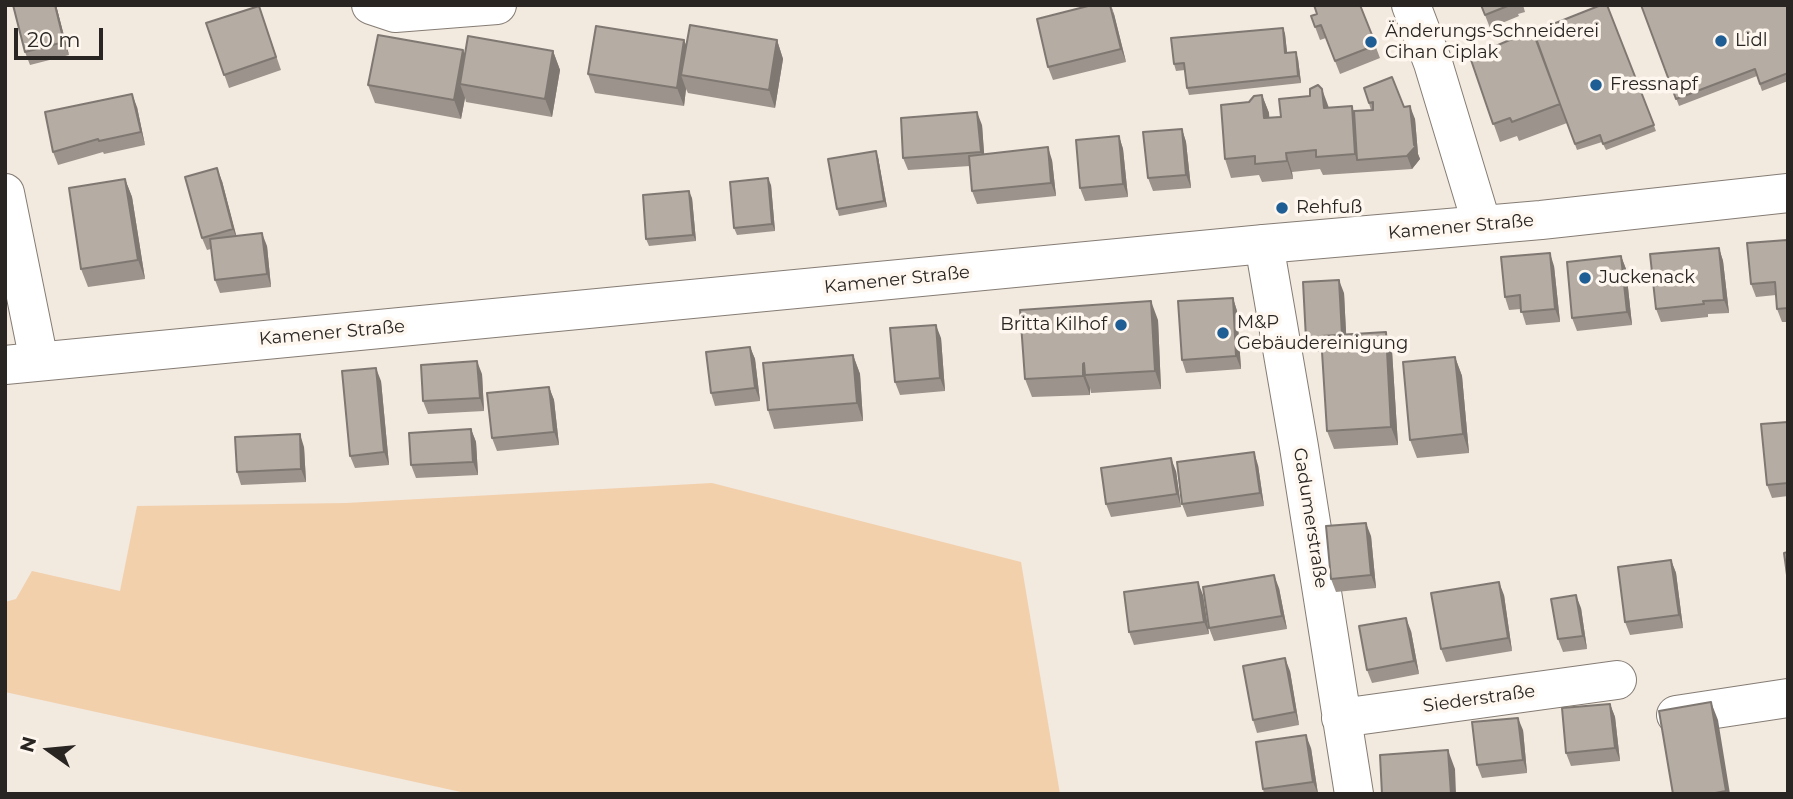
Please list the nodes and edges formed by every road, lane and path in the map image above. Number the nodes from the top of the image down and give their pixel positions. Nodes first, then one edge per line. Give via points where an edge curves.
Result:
1 (371, 5) edge
2 (496, 5) edge
3 (1411, 5) edge
4 (5, 193) edge
5 (1788, 193) edge
6 (1482, 225) junction
7 (1264, 244) junction
8 (22, 363) edge
9 (1617, 680) dead end
10 (1788, 698) edge
11 (1676, 715) edge
12 (1341, 719) junction
13 (1354, 794) edge

1 - 2 main road via 394,13
3 - 6 main road
4 - 8 main road
5 - 6 main road, Kamener Straße
6 - 7 main road, Kamener Straße
7 - 8 main road, Kamener Straße
7 - 12 main road, Gadumerstraße
9 - 12 main road, Siederstraße
10 - 11 main road
12 - 13 main road, Gadumerstraße

